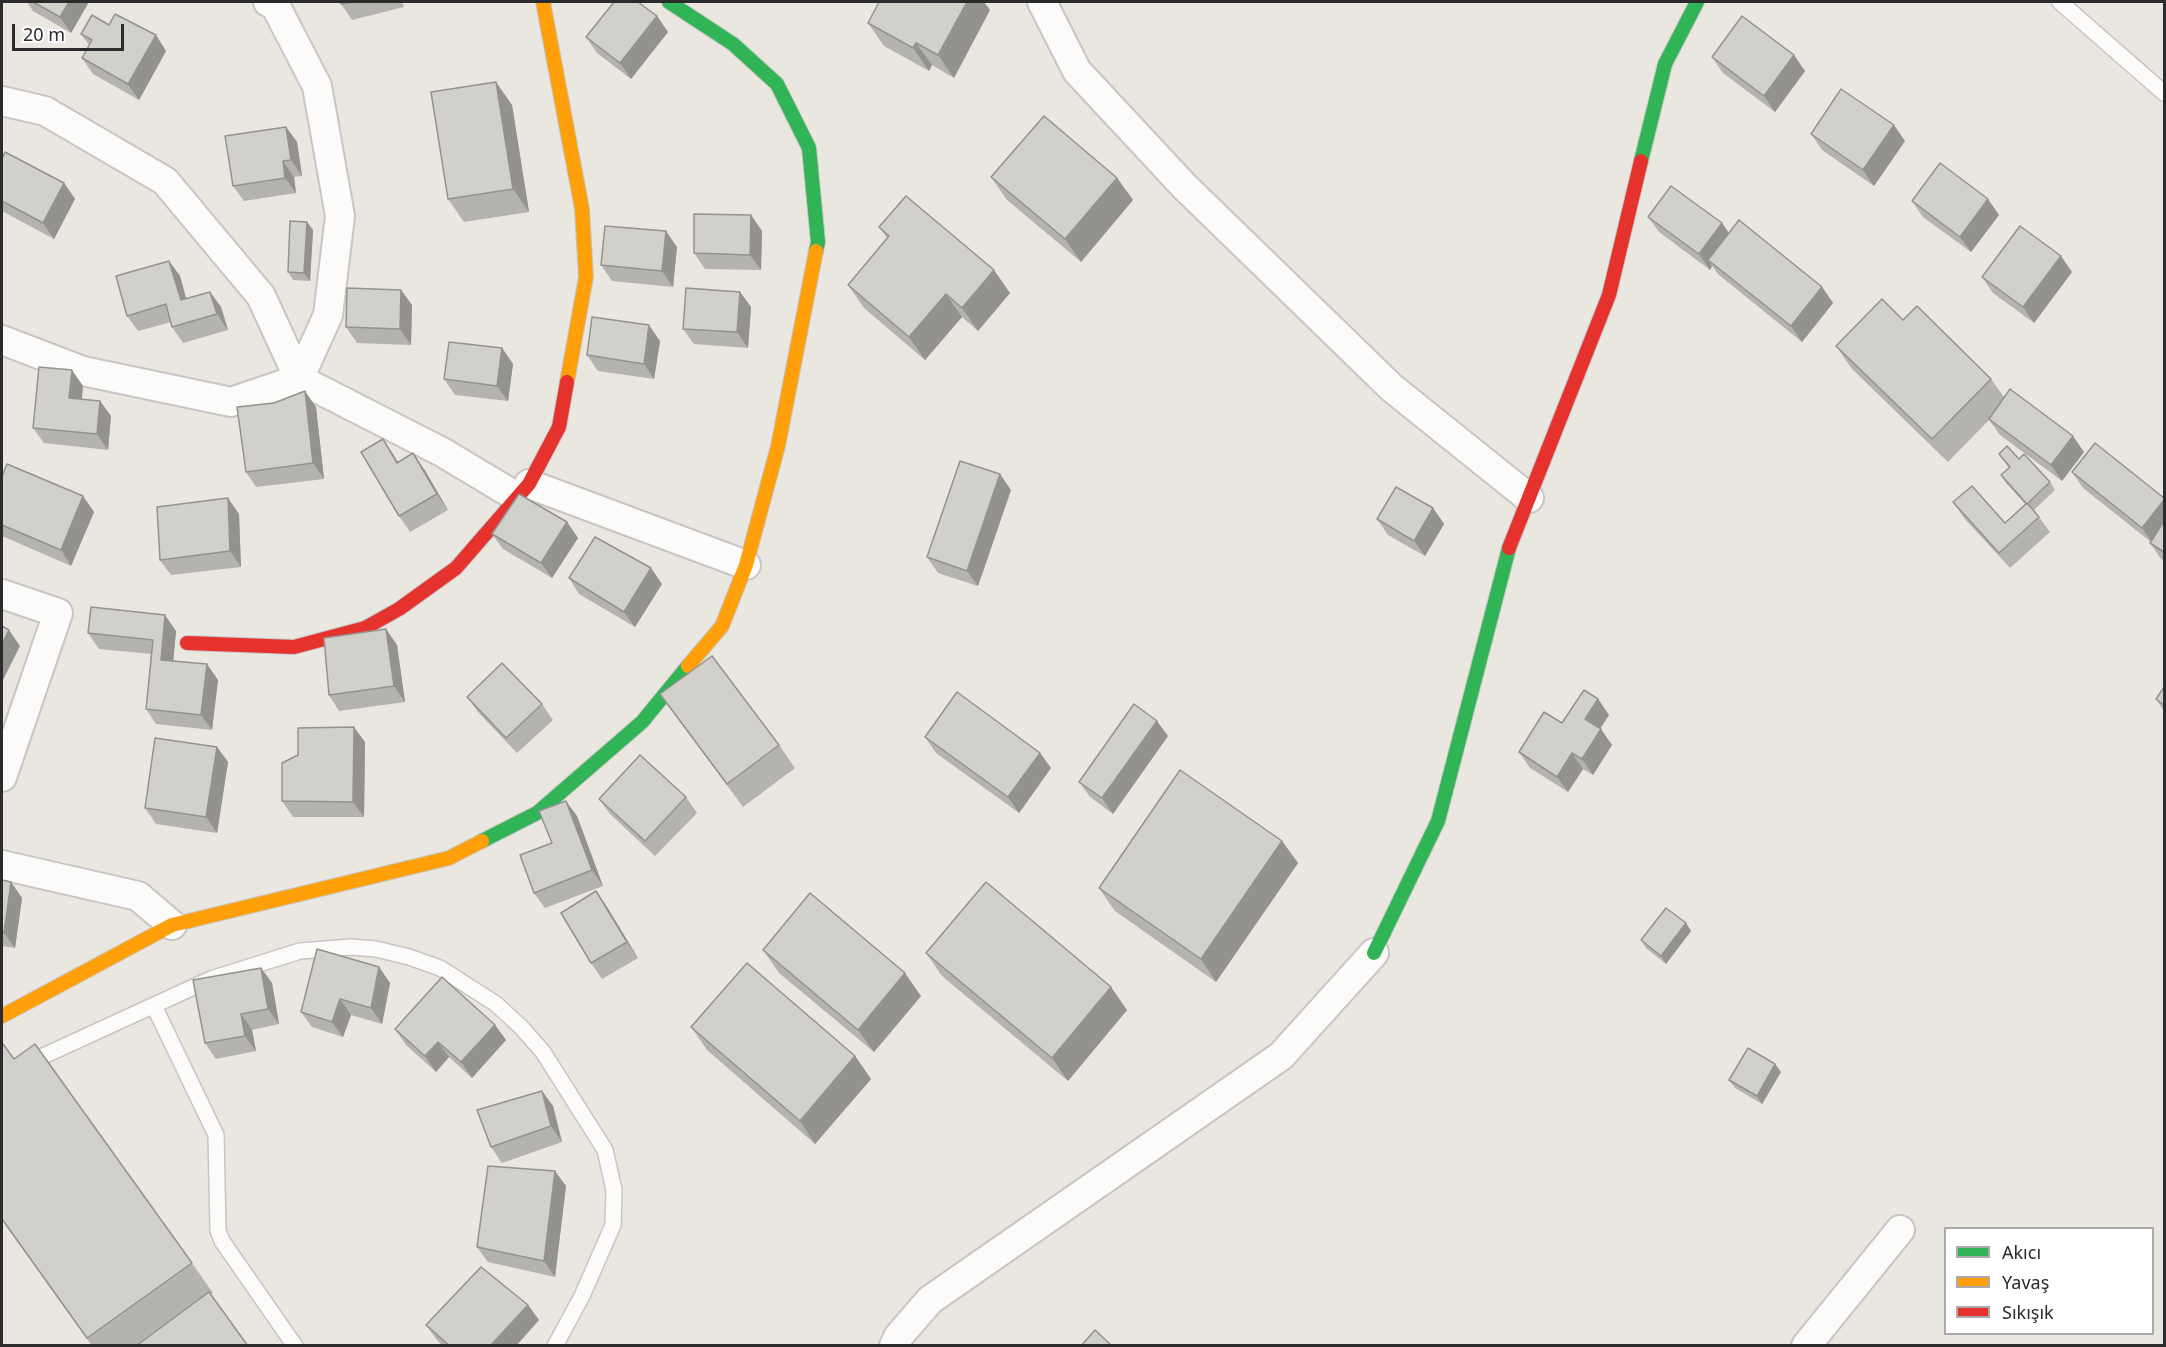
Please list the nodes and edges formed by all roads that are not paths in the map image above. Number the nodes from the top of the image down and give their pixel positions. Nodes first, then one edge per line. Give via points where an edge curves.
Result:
1 (543, 2) edge
2 (669, 2) edge
3 (1042, 2) edge
4 (1697, 2) edge
5 (2060, 2) edge
6 (274, 3) edge
7 (2164, 93) edge
8 (2, 101) edge
9 (2, 340) edge
10 (299, 379) junction
11 (523, 490) junction
12 (1529, 498) junction
13 (746, 565) junction
14 (2, 594) edge
15 (188, 643) dead end
16 (2, 777) edge
17 (2, 865) edge
18 (172, 925) junction
19 (1374, 953) joint
20 (154, 1006) junction
21 (2, 1016) edge
22 (2, 1075) edge
23 (1900, 1230) dead end
24 (295, 1346) edge
25 (555, 1346) edge
26 (894, 1346) edge
27 (1806, 1346) edge

1 - 11 street via 582,209 586,277 560,427
2 - 13 street via 733,44 777,84 809,148 818,242 778,446
3 - 12 street via 1077,71 1184,186 1392,388
4 - 12 street via 1665,64 1609,295
5 - 7 lane
6 - 10 street via 317,86 340,216 328,315
8 - 10 street via 45,111 165,181 261,296
9 - 10 street via 83,371 231,402
10 - 11 street
11 - 13 street
11 - 15 street via 456,568 365,628 294,647
12 - 19 street via 1507,554 1438,821
13 - 18 street via 722,626 642,722 537,813 449,858
14 - 16 street via 58,613
17 - 18 street via 138,896
18 - 21 street
19 - 26 street via 1281,1056 930,1300
20 - 22 lane
20 - 24 lane via 216,1135 218,1230 222,1241
20 - 25 lane via 211,979 300,951 351,947 376,949 440,968 496,1004 543,1052 605,1150 614,1190 613,1225
23 - 27 street

